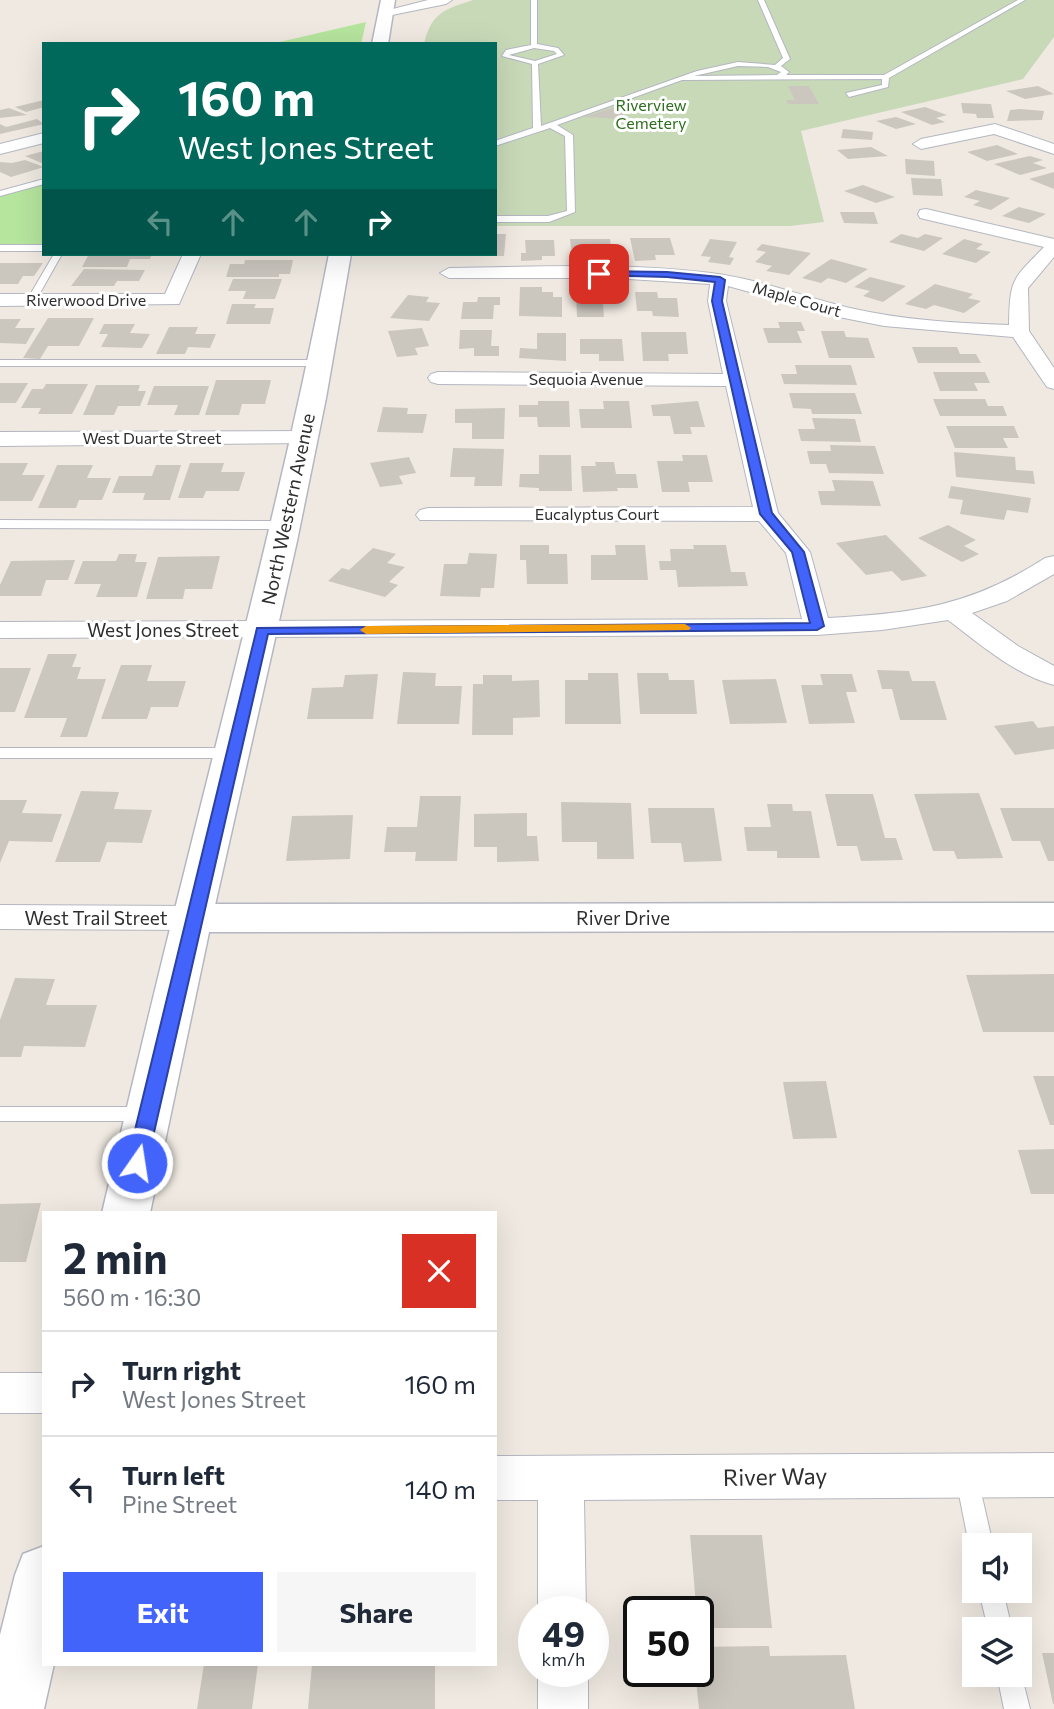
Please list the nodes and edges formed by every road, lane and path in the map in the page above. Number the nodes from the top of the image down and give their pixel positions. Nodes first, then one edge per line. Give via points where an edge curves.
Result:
1 (446, 0) edge
2 (534, 0) edge
3 (761, 0) edge
4 (1022, 0) edge
5 (387, 6) edge
6 (380, 42) edge
7 (534, 46) junction
8 (535, 63) junction
9 (777, 66) junction
10 (778, 77) junction
11 (885, 77) junction
12 (684, 78) junction
13 (849, 95) dead end
14 (551, 125) junction
15 (537, 130) junction
16 (42, 138) edge
17 (497, 143) edge
18 (921, 144) dead end
19 (0, 149) edge
20 (1054, 149) edge
21 (42, 182) edge
22 (0, 194) edge
23 (926, 214) dead end
24 (497, 219) edge
25 (1054, 245) edge
26 (0, 248) edge
27 (42, 248) edge
28 (57, 256) edge
29 (191, 256) edge
30 (340, 256) edge
31 (449, 274) dead end
32 (720, 280) junction
33 (0, 300) edge
34 (32, 300) junction
35 (1019, 331) junction
36 (0, 363) edge
37 (319, 363) junction
38 (1052, 374) edge
39 (438, 378) dead end
40 (734, 380) junction
41 (304, 438) junction
42 (0, 439) edge
43 (766, 514) junction
44 (428, 515) dead end
45 (0, 524) edge
46 (285, 525) junction
47 (1054, 563) edge
48 (955, 613) junction
49 (817, 626) junction
50 (0, 630) edge
51 (262, 630) junction
52 (1054, 677) edge
53 (0, 753) edge
54 (232, 753) junction
55 (0, 917) edge
56 (1054, 917) edge
57 (192, 918) junction
58 (0, 1114) edge
59 (148, 1114) junction
60 (126, 1211) edge
61 (0, 1393) edge
62 (42, 1393) edge
63 (966, 1475) junction
64 (1054, 1475) edge
65 (497, 1478) edge
66 (561, 1479) junction
67 (978, 1533) edge
68 (42, 1584) edge
69 (562, 1596) edge
70 (563, 1687) edge
71 (1012, 1687) edge
72 (13, 1709) edge
73 (563, 1709) edge
74 (1017, 1709) edge

1 - 5 street
2 - 7 lane
3 - 9 lane via 787,59
4 - 11 lane
5 - 6 main road
7 - 8 lane via 556,49 561,55
7 - 8 lane via 505,56
8 - 15 lane
9 - 10 lane via 786,72
9 - 12 lane via 745,64
10 - 11 lane
10 - 12 lane
11 - 13 lane via 886,86
12 - 14 lane
14 - 15 lane
14 - 24 lane via 569,135 571,212 549,219
15 - 17 lane
16 - 19 street
18 - 20 street via 995,129
21 - 22 lane
23 - 25 street
25 - 35 street via 1019,288
26 - 27 lane
28 - 34 lane
29 - 34 street, Riverwood Drive via 172,300
30 - 37 main road, North Western Avenue
31 - 32 street, Maple Court via 667,274
32 - 35 street, Maple Court via 865,317
32 - 40 street via 717,301
33 - 34 street, Riverwood Drive
35 - 38 street
36 - 37 lane
37 - 41 main road, North Western Avenue
39 - 40 street, Sequoia Avenue
40 - 43 street
41 - 42 street, West Duarte Street
41 - 46 main road, North Western Avenue
43 - 44 street, Eucalyptus Court
43 - 49 street via 798,552
45 - 46 lane
46 - 51 main road, North Western Avenue
47 - 48 street, West Jones Street via 1026,583
48 - 49 street, West Jones Street
48 - 52 street via 1008,652
49 - 51 street, West Jones Street
50 - 51 street, West Jones Street
51 - 54 main road, North Western Avenue
53 - 54 lane
54 - 57 main road, North Western Avenue
55 - 57 street, West Trail Street
56 - 57 main road, River Drive
57 - 59 main road, North Western Avenue
58 - 59 lane
59 - 60 main road, North Western Avenue
61 - 62 street
63 - 64 street, River Way
63 - 66 street, River Way
63 - 67 lane
65 - 66 street, River Way
66 - 69 street
68 - 72 main road
70 - 73 street
71 - 74 lane

